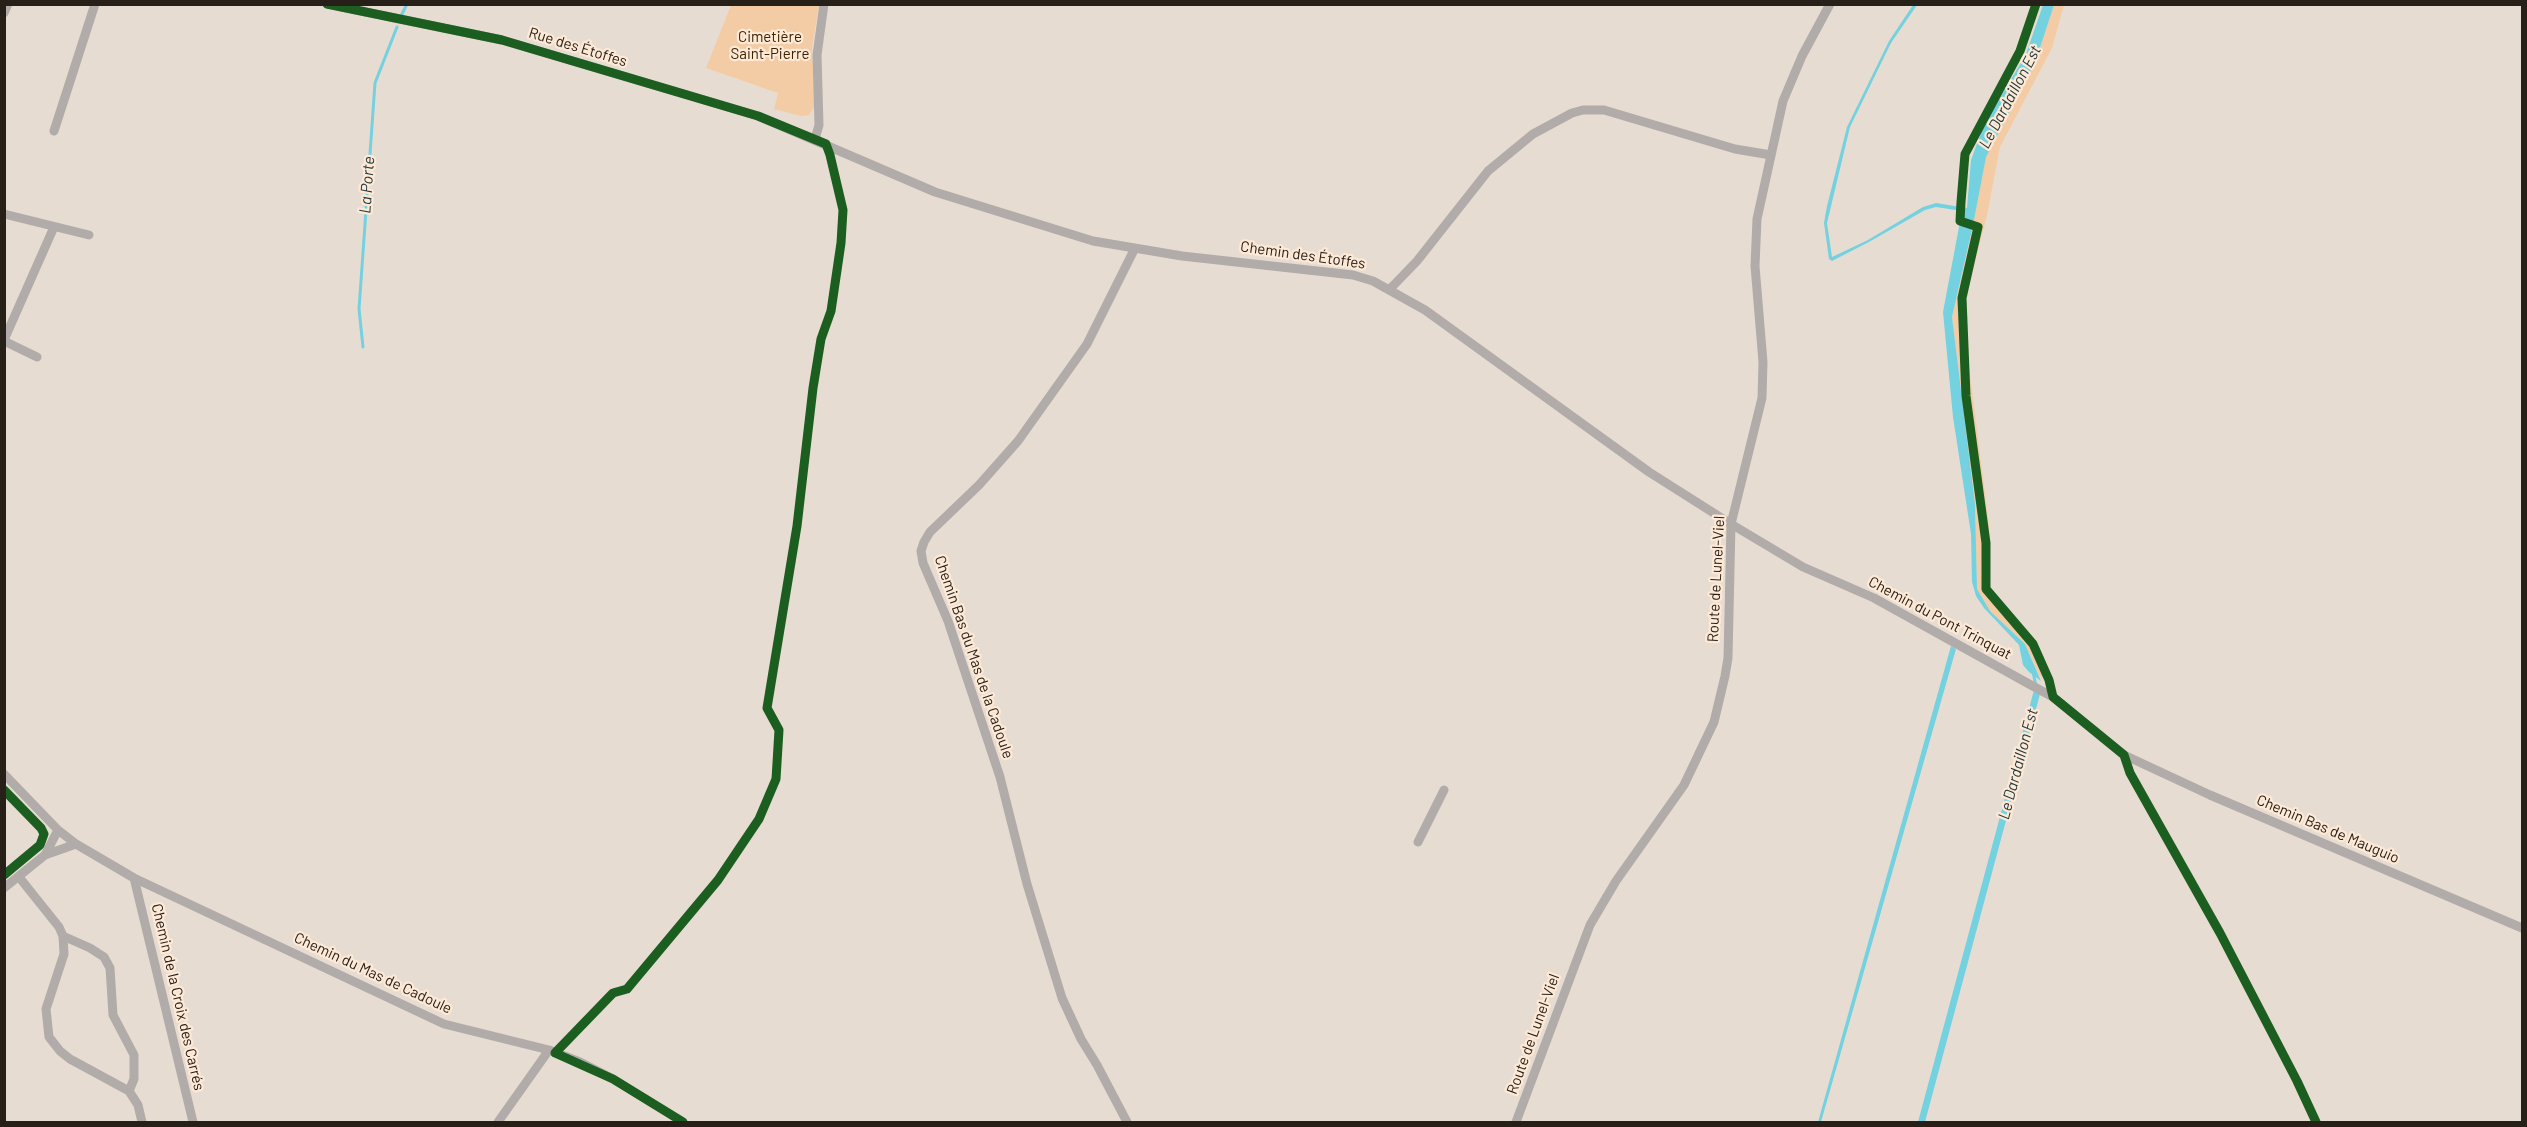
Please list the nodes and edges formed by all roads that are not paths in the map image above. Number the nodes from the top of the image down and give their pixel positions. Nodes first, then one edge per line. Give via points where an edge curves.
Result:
1 (8, 4) edge
2 (95, 4) edge
3 (327, 4) edge
4 (824, 4) edge
5 (1830, 4) edge
6 (4, 13) edge
7 (54, 131) dead end
8 (815, 139) junction
9 (1771, 155) junction
10 (4, 214) edge
11 (54, 226) junction
12 (89, 235) dead end
13 (1135, 248) junction
14 (1390, 289) junction
15 (4, 341) edge
16 (37, 357) dead end
17 (1731, 524) junction
18 (2124, 755) joint
19 (4, 774) edge
20 (1444, 790) dead end
21 (58, 830) junction
22 (1418, 842) dead end
23 (76, 844) junction
24 (45, 855) junction
25 (18, 877) junction
26 (135, 878) junction
27 (4, 888) edge
28 (2523, 928) edge
29 (63, 936) junction
30 (549, 1050) junction
31 (129, 1091) junction
32 (142, 1122) edge
33 (193, 1122) edge
34 (498, 1122) edge
35 (683, 1122) edge
36 (1127, 1122) edge
37 (1516, 1122) edge

1 - 6 street
2 - 7 street
3 - 8 street, Rue des Étoffes via 502,40 758,116
4 - 8 street via 817,55 819,125
5 - 9 street, Route de Lunel-Viel via 1790,85
8 - 13 street, Chemin des Étoffes via 935,192 1093,241
9 - 14 street via 1735,149 1610,112 1583,110 1546,126 1488,171 1418,261
9 - 17 street, Route de Lunel-Viel via 1754,241 1762,398
10 - 11 street
11 - 12 street
11 - 15 street
13 - 14 street, Chemin des Étoffes via 1353,275
13 - 36 street, Chemin Bas du Mas de la Cadoule via 1087,344 1018,441 930,532 921,551 1000,777 1062,998
14 - 17 street, Chemin des Étoffes via 1425,310 1649,472
15 - 16 street
17 - 18 street, Chemin du Pont Trinquat via 1803,567 1874,598 2053,697
17 - 37 street, Route de Lunel-Viel via 1728,658 1714,722 1684,784 1590,924
18 - 28 street, Chemin Bas de Mauguio
19 - 21 street, Chemin du Mas de Cadoule
20 - 22 street
21 - 23 street, Chemin du Mas de Cadoule
21 - 24 street
23 - 24 street
23 - 26 street, Chemin du Mas de Cadoule
24 - 25 street
25 - 27 street
25 - 29 street
26 - 30 street, Chemin du Mas de Cadoule via 444,1024
26 - 33 street, Chemin de la Croix des Carrés
29 - 31 street via 104,957 110,968 114,1015 134,1055 134,1079
29 - 31 street via 64,954 46,1009 49,1037 70,1059
30 - 34 street
30 - 35 street, Chemin du Mas de Cadoule via 613,1079
31 - 32 street

